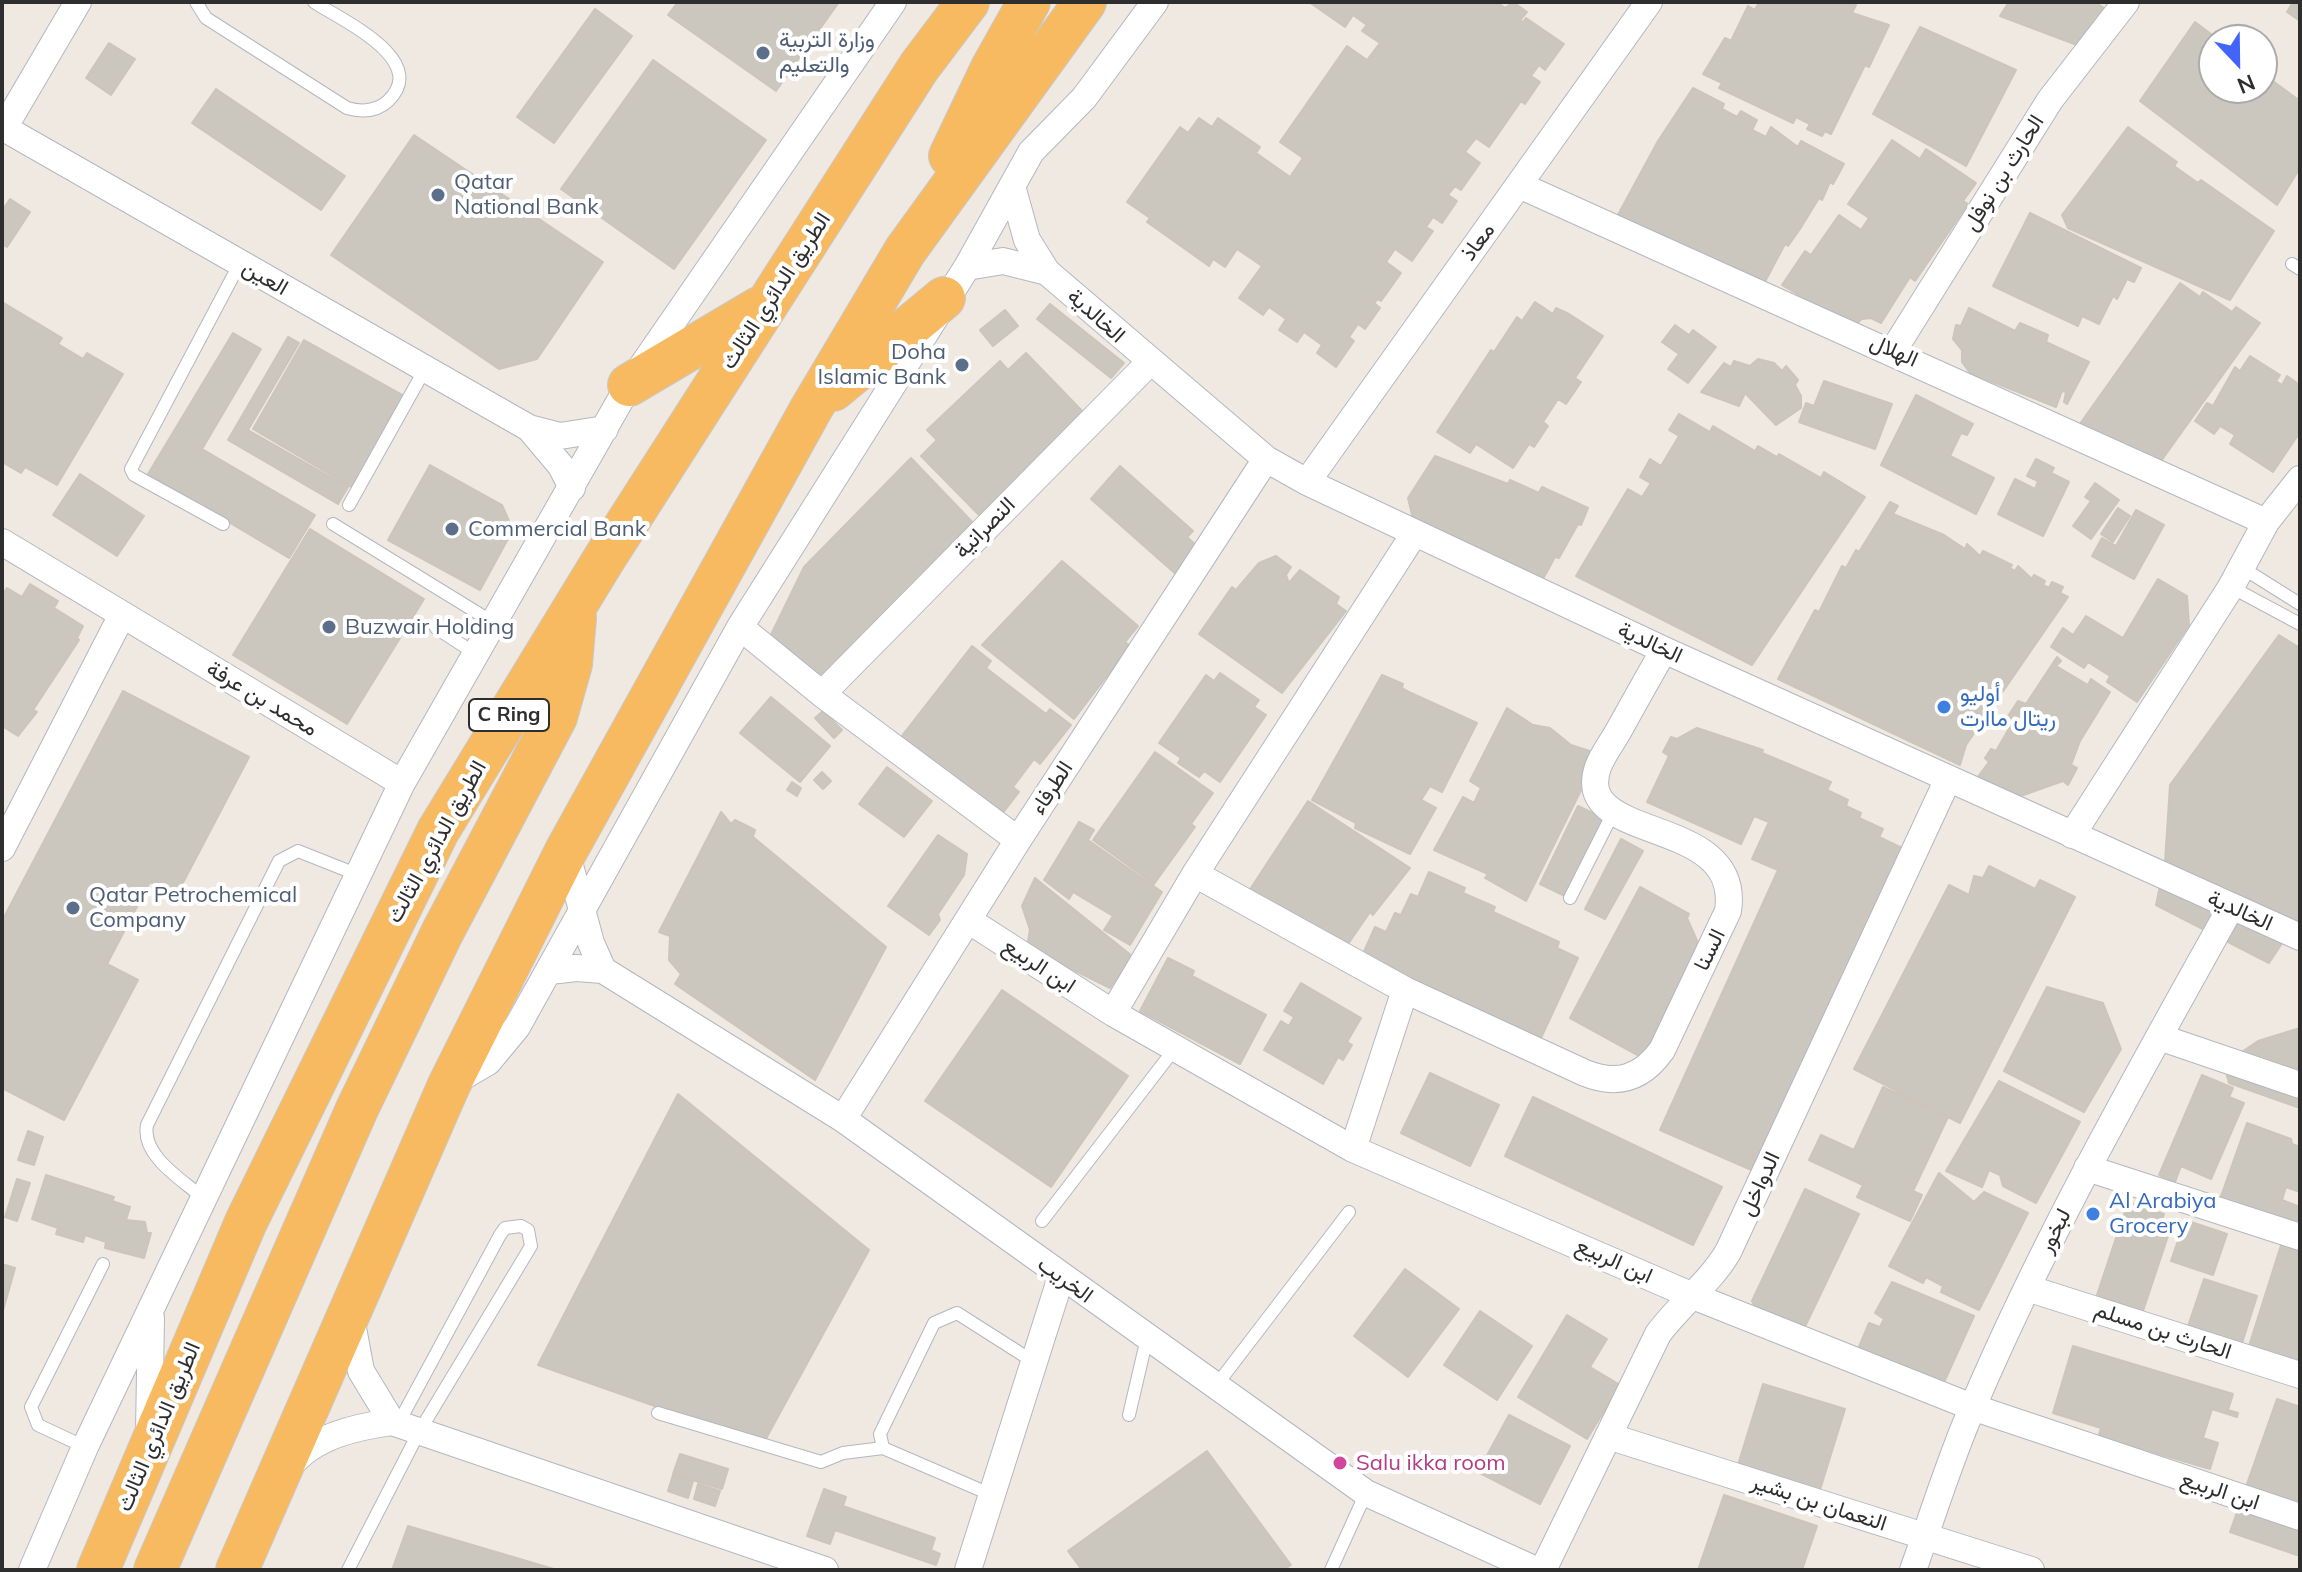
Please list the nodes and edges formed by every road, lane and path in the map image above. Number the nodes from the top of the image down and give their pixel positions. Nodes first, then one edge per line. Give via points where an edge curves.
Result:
1 (78, 2) edge
2 (196, 2) edge
3 (314, 2) edge
4 (893, 2) edge
5 (968, 2) edge
6 (1029, 2) edge
7 (1085, 2) edge
8 (1155, 2) edge
9 (1649, 2) edge
10 (2126, 2) edge
11 (3, 127) edge
12 (1519, 185) junction
13 (1012, 186) junction
14 (905, 251) junction
15 (240, 263) junction
16 (1047, 272) junction
17 (955, 282) junction
18 (767, 304) junction
19 (1893, 351) junction
20 (1149, 363) junction
21 (425, 369) junction
22 (629, 385) junction
23 (811, 409) junction
24 (529, 428) junction
25 (605, 429) junction
26 (1266, 459) junction
27 (2300, 479) edge
28 (1307, 482) junction
29 (572, 488) junction
30 (349, 505) dead end
31 (2266, 522) junction
32 (223, 524) dead end
33 (333, 524) dead end
34 (1414, 534) junction
35 (2, 542) edge
36 (2236, 577) junction
37 (2300, 604) edge
38 (575, 609) junction
39 (122, 615) junction
40 (494, 623) junction
41 (2300, 624) edge
42 (740, 627) junction
43 (436, 628) dead end
44 (1664, 650) junction
45 (476, 654) junction
46 (822, 694) junction
47 (1948, 779) junction
48 (402, 783) junction
49 (1613, 813) junction
50 (2072, 835) junction
51 (1018, 840) junction
52 (2, 848) edge
53 (566, 851) junction
54 (356, 874) junction
55 (1195, 874) junction
56 (1570, 898) dead end
57 (2231, 907) junction
58 (582, 910) junction
59 (968, 920) junction
60 (2300, 937) edge
61 (603, 970) junction
62 (550, 971) junction
63 (1405, 990) junction
64 (1113, 1013) junction
65 (2159, 1037) junction
66 (1176, 1047) junction
67 (449, 1085) junction
68 (2300, 1085) edge
69 (843, 1119) junction
70 (1353, 1149) junction
71 (2087, 1168) junction
72 (203, 1198) junction
73 (1349, 1212) dead end
74 (1042, 1221) dead end
75 (2300, 1237) edge
76 (103, 1264) dead end
77 (1061, 1277) junction
78 (2027, 1288) junction
79 (1693, 1296) junction
80 (151, 1310) junction
81 (350, 1313) junction
82 (1147, 1338) junction
83 (1034, 1362) junction
84 (2300, 1375) edge
85 (1215, 1387) junction
86 (1972, 1407) junction
87 (658, 1413) dead end
88 (1129, 1415) dead end
89 (403, 1426) junction
90 (1608, 1436) junction
91 (85, 1447) junction
92 (149, 1447) junction
93 (883, 1448) junction
94 (270, 1491) junction
95 (1366, 1493) junction
96 (992, 1495) junction
97 (2300, 1517) edge
98 (1925, 1536) junction
99 (32, 1570) edge
100 (98, 1570) edge
101 (155, 1570) edge
102 (237, 1570) edge
103 (348, 1570) edge
104 (825, 1570) edge
105 (968, 1570) edge
106 (1331, 1570) edge
107 (1536, 1570) edge
108 (1543, 1570) edge
109 (1913, 1570) edge
110 (2031, 1570) edge

1 - 11 street
2 - 3 lane via 206,18 347,108 367,111 386,103 399,74 392,54
4 - 22 street
5 - 18 highway, الطريق الدائري الثالث / C Ring via 919,67
6 - 14 highway
7 - 14 highway
8 - 13 street via 1084,98 1031,152
9 - 12 street, معاذ
10 - 19 street, الحارث بن نوفل via 2050,100
11 - 15 street, العين
12 - 19 street, الهلال
12 - 28 street, معاذ
13 - 16 street, الخالدية via 1027,240
13 - 17 street
14 - 23 highway
15 - 21 street, العين
15 - 32 lane via 131,469
16 - 17 street, الخالدية via 1003,261
16 - 20 street, الخالدية
17 - 23 highway
17 - 42 street
18 - 22 highway
18 - 38 highway, الطريق الدائري الثالث / C Ring
19 - 31 street, الهلال
20 - 26 street, الخالدية
20 - 46 street, النصرانية
21 - 24 street, العين
21 - 30 lane
22 - 25 street
23 - 53 highway
24 - 25 street, العين via 560,436
24 - 29 street, العين
25 - 29 street
26 - 28 street, الخالدية
26 - 51 street, الطرفاء
27 - 31 street
28 - 34 street, الخالدية
29 - 40 street
31 - 36 street
33 - 40 lane
34 - 44 street, الخالدية
34 - 55 street
35 - 39 street, محمد بن عرفة
36 - 37 lane
36 - 41 lane
36 - 50 street
38 - 92 highway, الطريق الدائري الثالث / C Ring via 438,831 246,1222
38 - 101 highway via 571,664 556,717 357,1109
39 - 48 street, محمد بن عرفة
39 - 52 street
40 - 45 street
42 - 46 street
42 - 58 street
43 - 45 lane
44 - 47 street, الخالدية
44 - 49 street via 1598,767 1599,797
45 - 48 street
46 - 51 street
47 - 50 street, الخالدية
47 - 79 street, الدواخل via 1728,1252
48 - 54 street
49 - 56 lane
49 - 63 street, السنا via 1707,853 1728,878 1731,895 1728,911 1652,1064 1629,1077 1602,1079
50 - 57 street, الخالدية
51 - 59 street, الطرفاء
53 - 58 street
53 - 67 highway
54 - 72 street
54 - 72 lane via 305,852 284,855 151,1119 146,1134 151,1149
55 - 63 street, السنا
55 - 64 street
57 - 60 street, الخالدية
57 - 65 street, لبخور
58 - 61 street
58 - 62 street
59 - 64 street, ابن الربيع
59 - 69 street, الطرفاء
61 - 62 street
61 - 69 street, الخريب
62 - 67 street via 504,1046
63 - 70 street
64 - 66 street, ابن الربيع
65 - 68 street
65 - 71 street, لبخور
66 - 70 street, ابن الربيع
66 - 74 lane
67 - 81 highway
69 - 77 street, الخريب
70 - 79 street, ابن الربيع
71 - 75 street
71 - 78 street, لبخور
72 - 80 street
73 - 85 lane
76 - 91 lane via 31,1407 38,1425
77 - 82 street, الخريب
77 - 83 street
78 - 84 street, الحارث بن مسلم
78 - 86 street, لبخور
79 - 86 street, ابن الربيع
79 - 90 street, الدواخل via 1658,1334
80 - 91 street
80 - 92 street
81 - 89 street via 361,1371
81 - 94 highway
82 - 85 street, الخريب
82 - 88 lane
83 - 93 lane via 957,1313 934,1323 880,1434
83 - 96 street
85 - 95 street, الخريب
86 - 97 street, ابن الربيع
86 - 98 street, لبخور
87 - 93 lane via 821,1462
89 - 89 lane via 531,1246 532,1238 521,1226 505,1228 500,1235
89 - 94 street via 356,1426 322,1440 292,1462
89 - 103 lane
89 - 104 street
90 - 98 street, النعمان بن بشير
90 - 108 street, الدواخل
91 - 99 street
92 - 100 highway, الطريق الدائري الثالث / C Ring
93 - 96 lane
94 - 102 highway
95 - 106 lane
95 - 107 street, الخريب
96 - 105 street
98 - 109 street, لبخور
98 - 110 street, النعمان بن بشير

